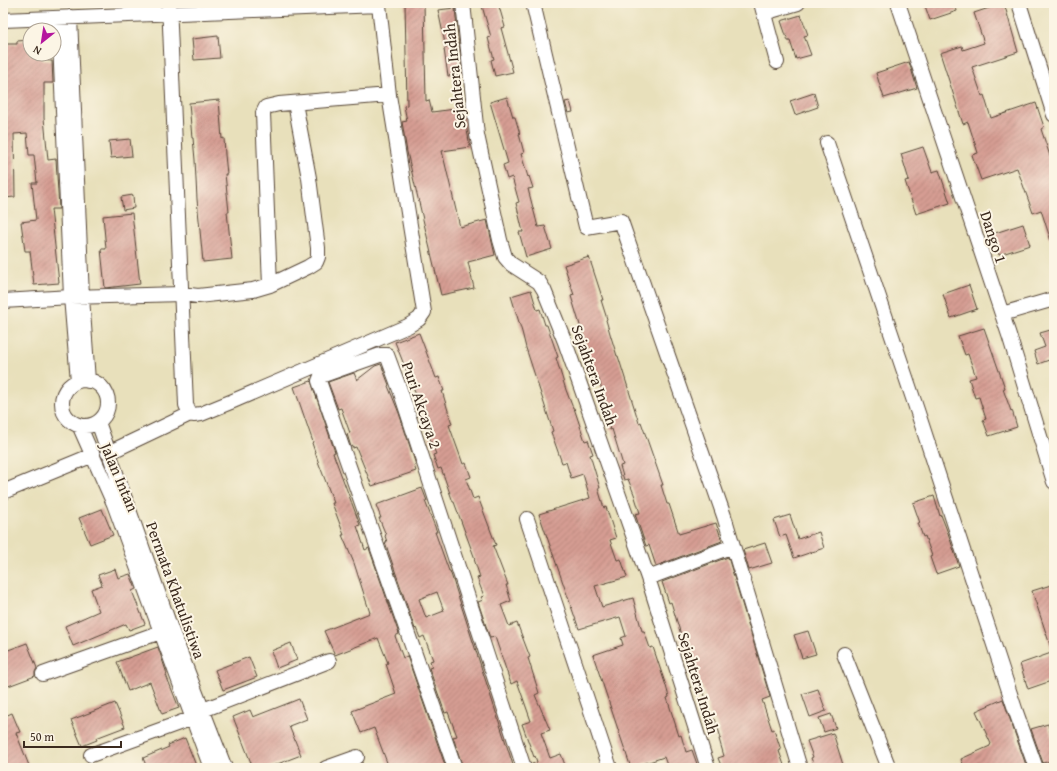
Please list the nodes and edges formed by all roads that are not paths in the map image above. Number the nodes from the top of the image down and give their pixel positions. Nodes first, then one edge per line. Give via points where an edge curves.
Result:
1 (463, 3) edge
2 (533, 3) edge
3 (798, 3) edge
4 (898, 3) edge
5 (1019, 3) edge
6 (379, 4) edge
7 (169, 8) edge
8 (763, 8) edge
9 (65, 18) junction
10 (3, 20) edge
11 (777, 62) dead end
12 (389, 95) junction
13 (295, 103) junction
14 (1054, 115) edge
15 (827, 143) dead end
16 (270, 285) junction
17 (182, 294) junction
18 (77, 297) junction
19 (1054, 299) edge
20 (3, 301) edge
21 (1002, 314) junction
22 (83, 381) junction
23 (190, 414) junction
24 (98, 422) junction
25 (79, 425) junction
26 (108, 453) junction
27 (92, 455) junction
28 (1054, 482) edge
29 (3, 492) edge
30 (527, 519) dead end
31 (733, 546) junction
32 (648, 578) junction
33 (166, 630) junction
34 (844, 654) dead end
35 (329, 661) dead end
36 (43, 674) dead end
37 (198, 714) junction
38 (91, 755) dead end
39 (357, 757) dead end
40 (211, 768) edge
41 (225, 768) edge
42 (326, 768) edge
43 (455, 768) edge
44 (524, 768) edge
45 (610, 768) edge
46 (708, 768) edge
47 (800, 768) edge
48 (889, 768) edge
49 (1036, 768) edge

1 - 32 street, Sejahtera Indah via 477,135 505,257 511,264 539,282 544,290 565,342
2 - 31 street via 586,227 621,221
3 - 8 street
4 - 21 street, Dango 1
5 - 14 street
6 - 7 street
6 - 12 street
7 - 9 street
7 - 17 street
8 - 11 street
9 - 10 street
9 - 18 street
12 - 13 street
12 - 23 street via 424,312 419,319 401,329 227,404 201,414
13 - 16 street via 266,107 262,112
13 - 16 street via 309,178 318,257 316,262 308,267
15 - 49 street
16 - 17 street via 253,290 198,296
17 - 18 street
17 - 23 street via 186,405
18 - 20 street
18 - 22 street
19 - 21 street
21 - 28 street, Dango 1
22 - 24 street via 98,384 107,396 106,411
22 - 25 street via 70,385 62,398 64,413 69,420
23 - 26 street
24 - 25 street
24 - 26 street, Permata Khatulistiwa
25 - 27 street, Jalan Intan
26 - 33 street, Permata Khatulistiwa
27 - 29 street
27 - 33 street, Jalan Intan
30 - 45 street
31 - 32 street
31 - 47 street
32 - 46 street, Sejahtera Indah
33 - 36 street
33 - 37 street, Permata Khatulistiwa
34 - 48 street
35 - 37 street
37 - 38 street
37 - 40 street
37 - 41 street, Permata Khatulistiwa
39 - 42 street
43 - 44 street, Puri Akcaya 2 via 318,382 321,376 380,355 387,355 400,390

